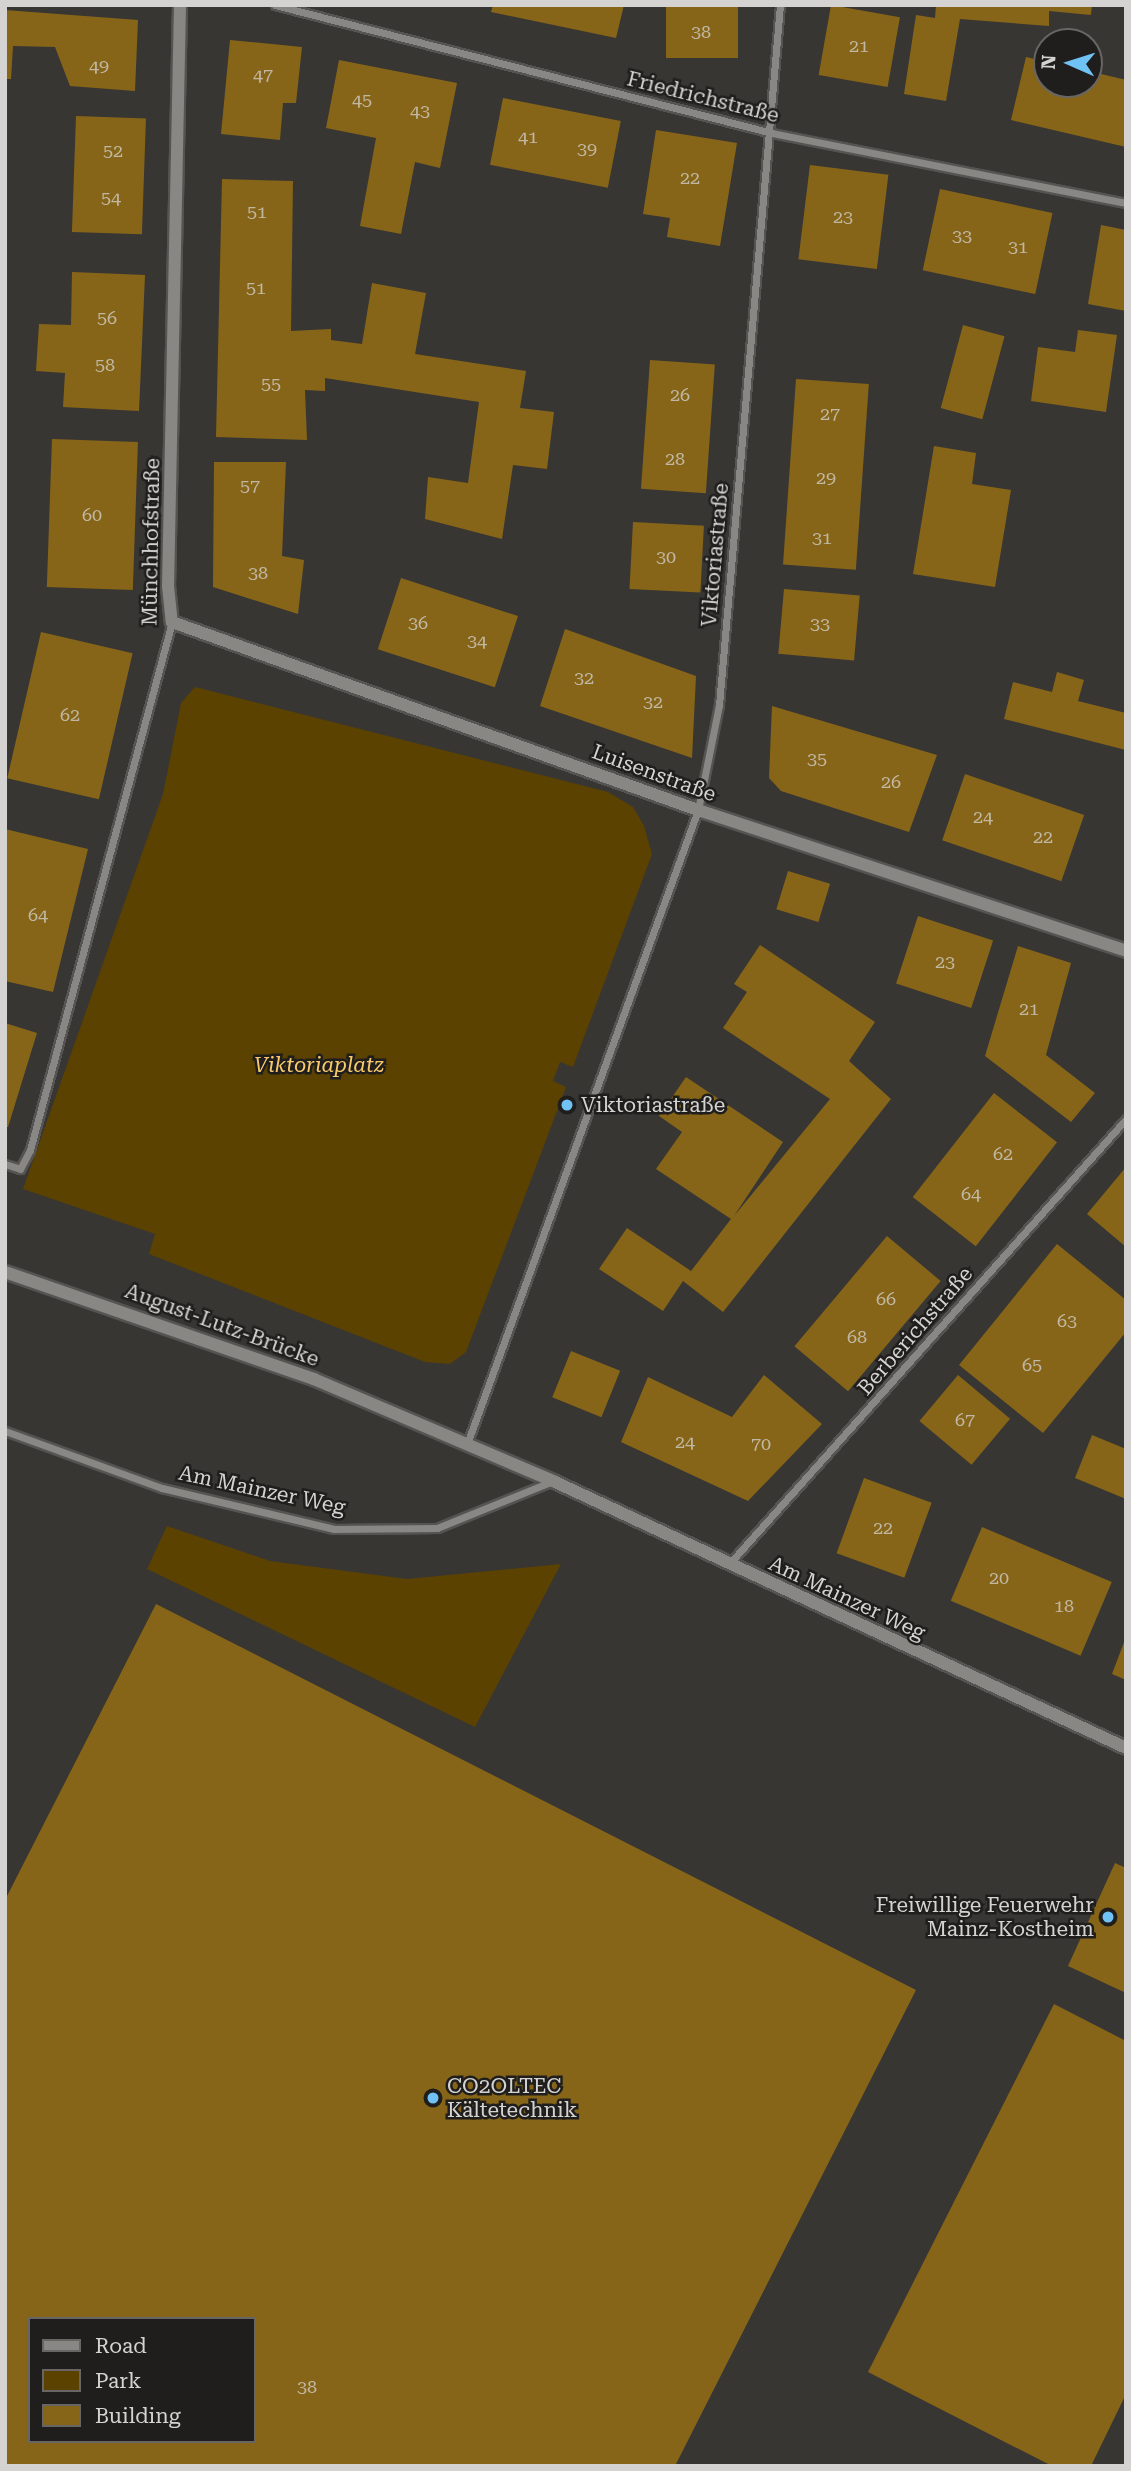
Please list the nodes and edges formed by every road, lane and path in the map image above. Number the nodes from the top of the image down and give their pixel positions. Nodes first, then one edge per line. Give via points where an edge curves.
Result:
1 (180, 5) edge
2 (275, 5) edge
3 (780, 5) edge
4 (772, 133) junction
5 (1126, 204) edge
6 (172, 622) junction
7 (698, 810) junction
8 (1126, 951) edge
9 (1126, 1119) edge
10 (5, 1164) edge
11 (5, 1272) edge
12 (423, 1425) joint
13 (5, 1431) edge
14 (467, 1444) junction
15 (553, 1481) junction
16 (729, 1564) junction
17 (1126, 1748) edge

1 - 6 street, Münchhofstraße
2 - 4 street, Friedrichstraße
3 - 4 street, Viktoriastraße
4 - 5 street, Friedrichstraße
4 - 7 street, Viktoriastraße via 719,705
6 - 7 street, Luisenstraße
6 - 10 street, Münchhofstraße via 30,1150 20,1169
7 - 8 street, Luisenstraße
7 - 14 street, Viktoriastraße
9 - 16 street, Berberichstraße
11 - 12 street, August-Lutz-Brücke via 204,1337
12 - 14 street, Am Mainzer Weg
13 - 15 street, Am Mainzer Weg via 162,1488 334,1529 437,1528
14 - 15 street, Am Mainzer Weg
15 - 16 street, Am Mainzer Weg
16 - 17 street, Am Mainzer Weg

